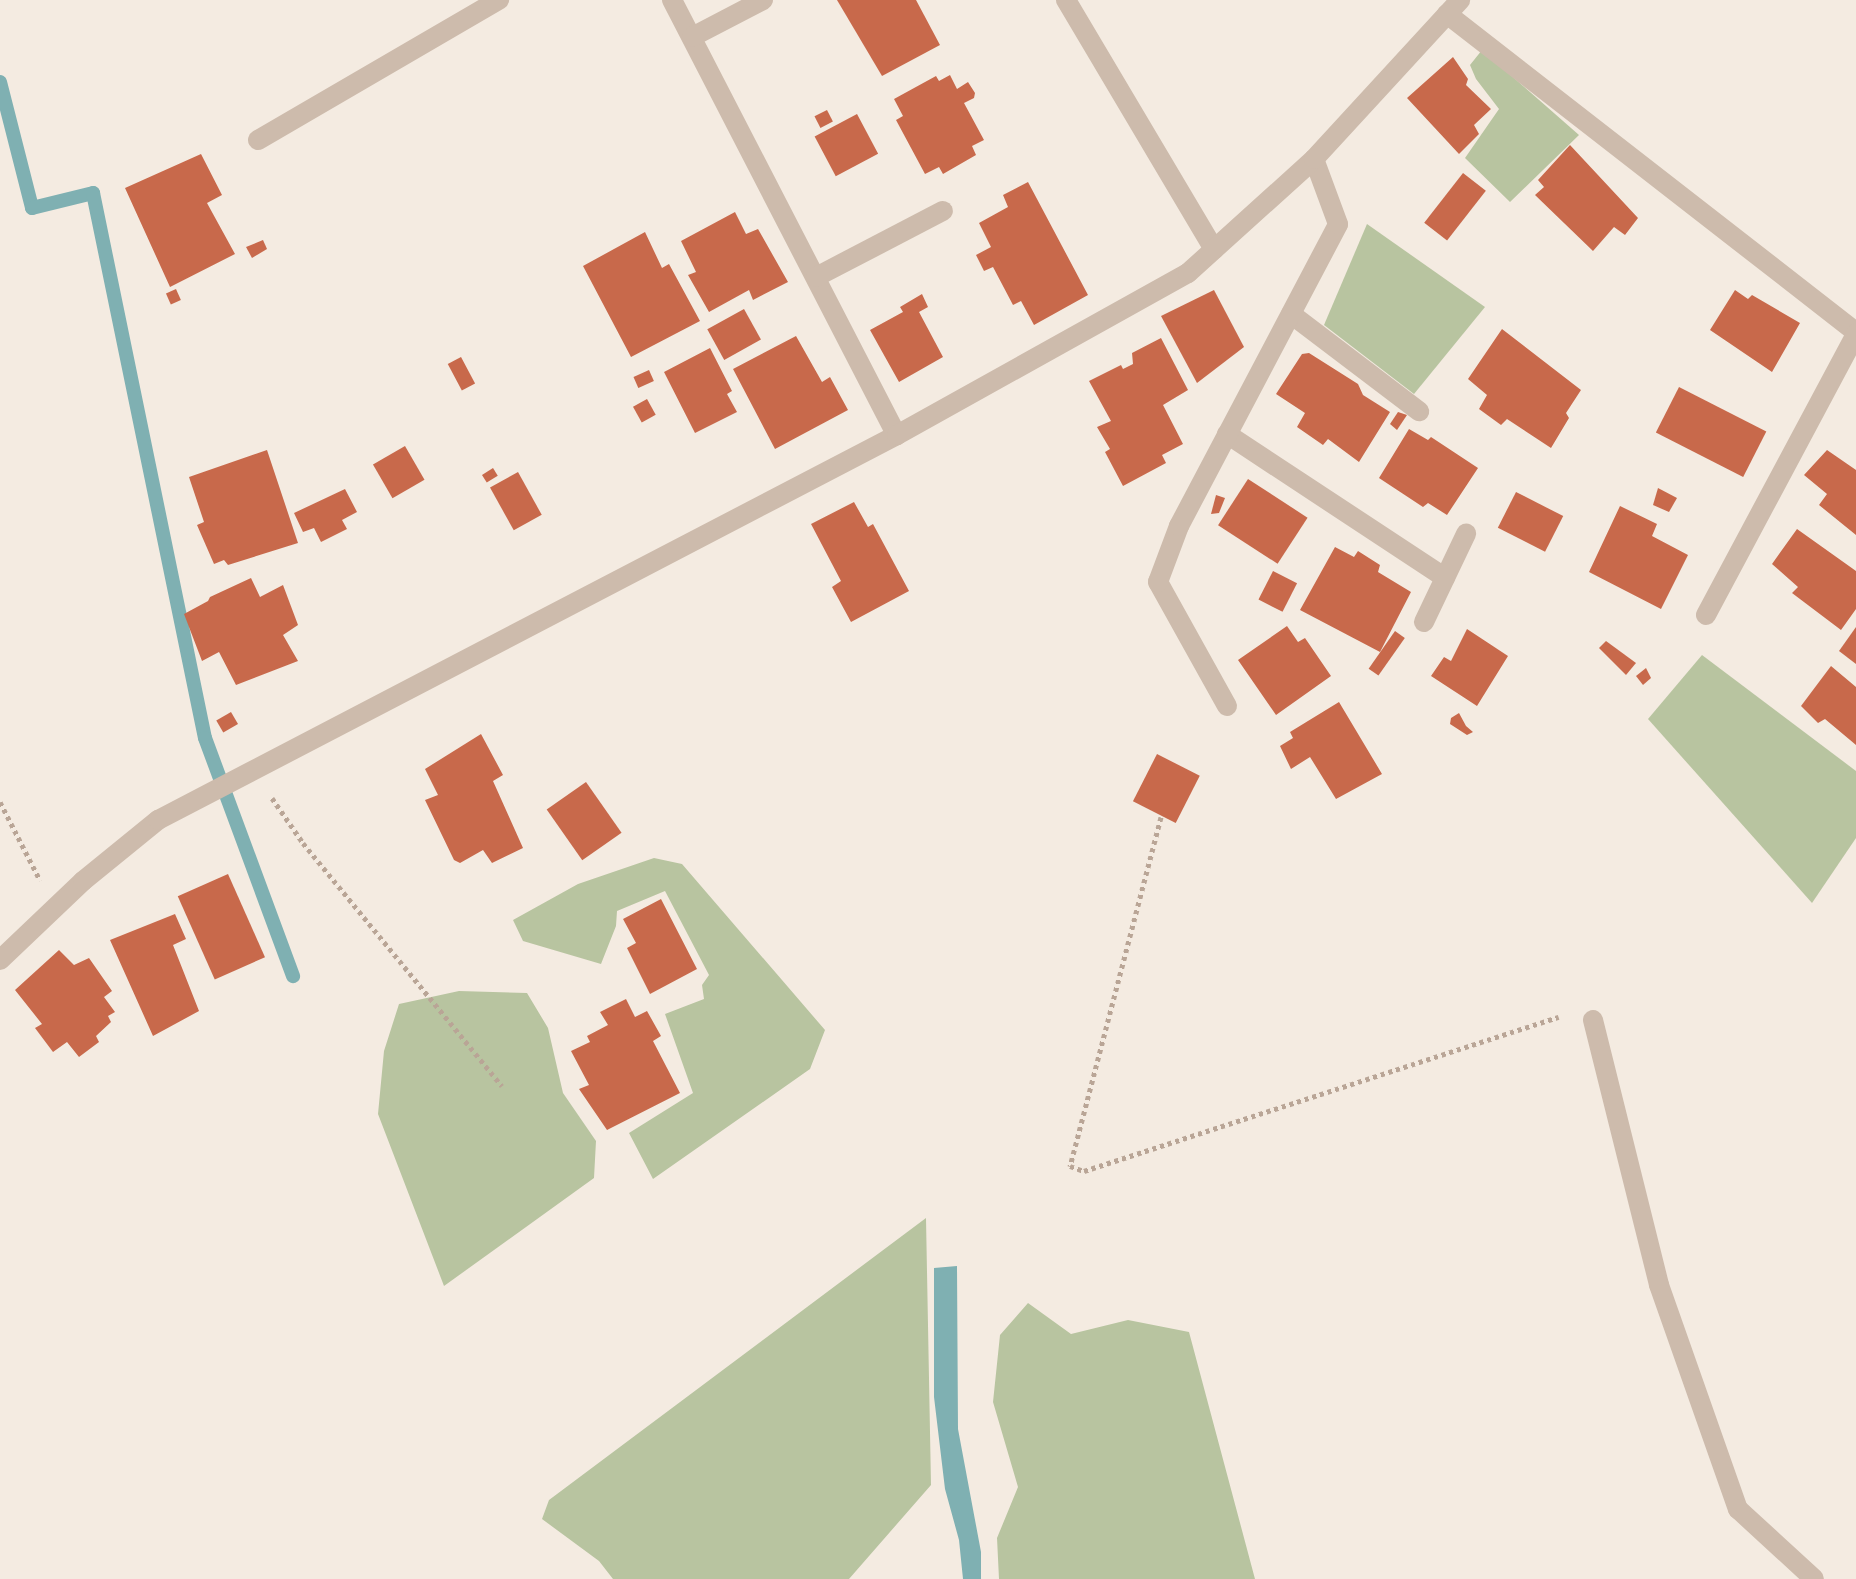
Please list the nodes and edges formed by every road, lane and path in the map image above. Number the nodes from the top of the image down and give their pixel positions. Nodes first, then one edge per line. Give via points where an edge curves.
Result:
1 (499, 0) edge
2 (672, 0) edge
3 (763, 0) edge
4 (1066, 0) edge
5 (1453, 7) edge
6 (692, 37) junction
7 (258, 140) dead end
8 (1314, 159) junction
9 (943, 211) dead end
10 (1214, 249) junction
11 (816, 277) junction
12 (1291, 314) junction
13 (1856, 333) edge
14 (1419, 411) dead end
15 (1227, 434) junction
16 (897, 435) junction
17 (1466, 534) dead end
18 (1445, 578) junction
19 (1706, 615) dead end
20 (1424, 622) dead end
21 (1227, 706) dead end
22 (253, 771) junction
23 (0, 802) edge
24 (1161, 817) dead end
25 (43, 886) dead end
26 (0, 960) edge
27 (1593, 1020) joint
28 (502, 1086) dead end
29 (1814, 1579) edge

1 - 7 street
2 - 6 street
3 - 6 street
4 - 10 street
5 - 8 street
5 - 13 street
6 - 11 street
8 - 10 street
8 - 12 street via 1338,224
9 - 11 street
10 - 16 street via 1188,273
11 - 16 street
12 - 14 street
12 - 15 street
13 - 19 street
15 - 18 street
15 - 21 street via 1179,526 1158,582
16 - 22 street
17 - 18 street
18 - 20 street
22 - 26 street via 158,820 83,881
22 - 28 path via 303,843
23 - 25 path
24 - 27 path via 1070,1166 1084,1171 1592,1006
27 - 29 street via 1659,1285 1738,1509

